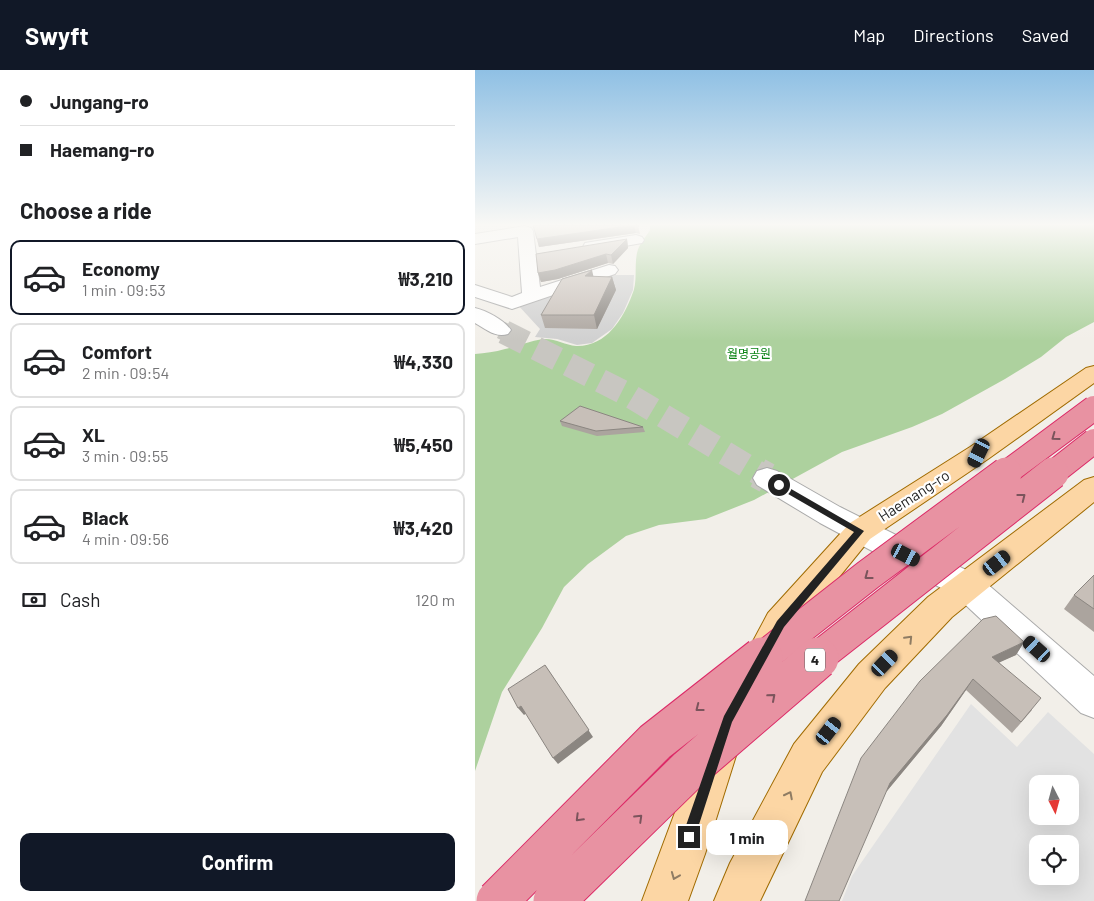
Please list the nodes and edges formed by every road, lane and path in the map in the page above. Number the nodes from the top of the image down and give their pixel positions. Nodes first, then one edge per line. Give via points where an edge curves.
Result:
1 (529, 264) edge
2 (609, 270) dead end
3 (475, 291) edge
4 (532, 296) junction
5 (475, 314) edge
6 (501, 330) tunnel mouth
7 (1094, 373) edge
8 (1094, 408) edge
9 (1094, 442) edge
10 (979, 453) junction
11 (767, 478) tunnel mouth
12 (1094, 487) edge
13 (1057, 516) junction
14 (860, 531) junction
15 (967, 586) junction
16 (1094, 700) edge
17 (497, 901) edge
18 (554, 901) edge
19 (665, 901) edge
20 (737, 901) edge

1 - 4 street
2 - 4 street
3 - 4 street via 518,310
5 - 6 street
7 - 10 main road, Haemang-ro
8 -> 17 highway, 4, bridge via 868,575 655,742
18 -> 9 highway, 4, bridge via 689,769 837,641
10 - 13 main road via 957,507 968,523 993,533 1019,532
10 - 14 main road, Haemang-ro
11 - 14 street
12 - 13 main road
13 - 15 main road
14 - 15 street
14 -> 19 main road, Haemang-ro via 780,624 727,720
15 - 16 street
20 -> 15 main road via 808,758 872,676 940,607

